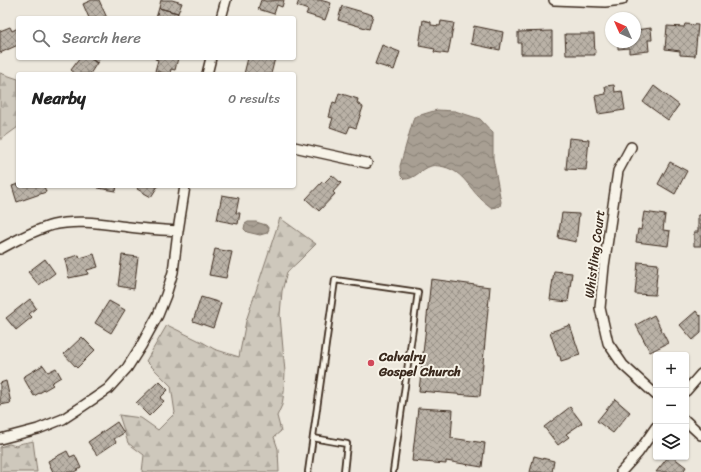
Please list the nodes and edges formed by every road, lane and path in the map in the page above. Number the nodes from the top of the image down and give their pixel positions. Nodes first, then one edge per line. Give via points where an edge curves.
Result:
1 (226, 0) edge
2 (554, 0) edge
3 (622, 0) edge
4 (222, 16) edge
5 (210, 60) edge
6 (207, 72) edge
7 (296, 146) edge
8 (631, 147) dead end
9 (367, 163) dead end
10 (185, 188) edge
11 (178, 231) junction
12 (0, 249) edge
13 (701, 374) edge
14 (689, 388) edge
15 (653, 393) edge
16 (689, 424) edge
17 (653, 432) edge
18 (701, 434) edge
19 (0, 438) edge
20 (313, 438) junction
21 (308, 472) edge
22 (344, 472) edge
23 (393, 472) edge
24 (621, 472) edge

1 - 4 street
2 - 3 street
5 - 6 street
7 - 9 street
8 - 15 street, Whistling Court via 618,171 600,308 608,343 623,365
10 - 11 street
11 - 12 street via 71,222 52,225
11 - 19 street via 173,272 166,295 158,315 127,368 108,389 63,419 38,429
13 - 14 street
16 - 18 street
17 - 24 street
20 - 21 lane
20 - 22 lane via 347,444
20 - 23 lane via 335,280 418,292

